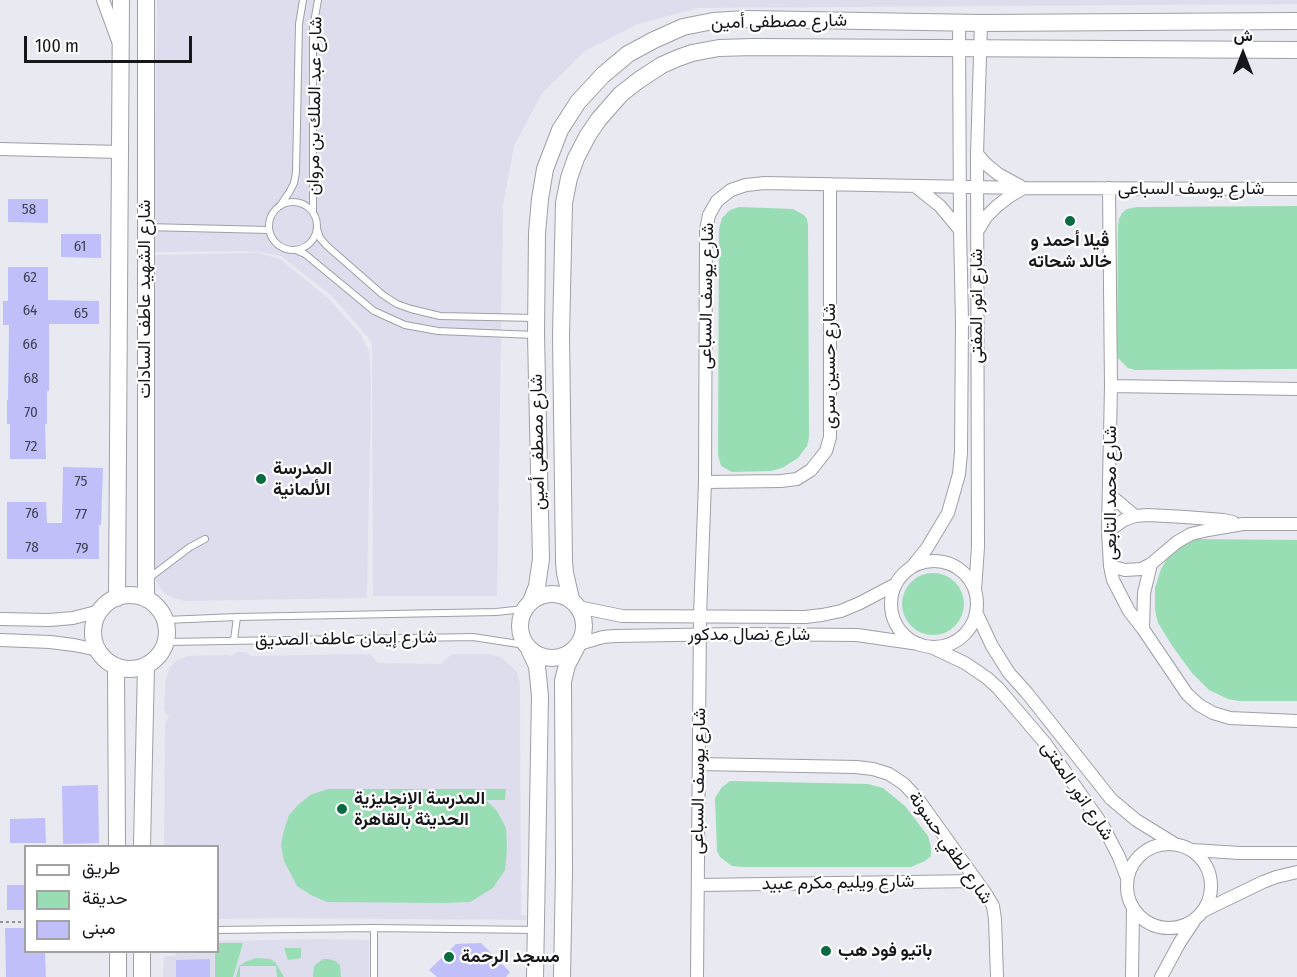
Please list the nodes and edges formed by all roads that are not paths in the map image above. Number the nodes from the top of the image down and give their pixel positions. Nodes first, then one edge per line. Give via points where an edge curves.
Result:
1 (103, 0) edge
2 (121, 0) edge
3 (146, 0) edge
4 (303, 0) edge
5 (318, 0) edge
6 (1297, 21) edge
7 (959, 22) junction
8 (981, 23) junction
9 (121, 49) junction
10 (959, 49) junction
11 (981, 49) junction
12 (1297, 50) edge
13 (0, 149) edge
14 (120, 152) junction
15 (146, 153) junction
16 (977, 153) junction
17 (120, 176) junction
18 (146, 177) junction
19 (830, 184) junction
20 (915, 186) junction
21 (960, 187) junction
22 (977, 187) junction
23 (1024, 188) junction
24 (1109, 188) junction
25 (1297, 189) edge
26 (280, 206) junction
27 (313, 212) junction
28 (145, 227) junction
29 (317, 229) junction
30 (269, 230) junction
31 (960, 230) junction
32 (977, 231) junction
33 (296, 250) junction
34 (536, 327) junction
35 (561, 327) junction
36 (1111, 387) junction
37 (1297, 389) edge
38 (705, 482) junction
39 (1109, 494) junction
40 (1135, 516) junction
41 (1243, 524) junction
42 (1297, 524) edge
43 (1108, 531) junction
44 (205, 539) dead end
45 (1151, 564) junction
46 (1110, 566) junction
47 (911, 568) junction
48 (146, 580) junction
49 (896, 584) junction
50 (975, 590) junction
51 (117, 598) junction
52 (146, 599) junction
53 (575, 603) junction
54 (528, 604) junction
55 (100, 611) junction
56 (976, 612) junction
57 (700, 616) junction
58 (237, 617) junction
59 (0, 619) edge
60 (165, 620) junction
61 (1143, 629) junction
62 (701, 634) junction
63 (0, 640) edge
64 (234, 640) junction
65 (166, 642) junction
66 (925, 645) junction
67 (577, 646) junction
68 (528, 648) junction
69 (98, 650) junction
70 (116, 666) junction
71 (146, 666) junction
72 (1297, 721) edge
73 (699, 764) junction
74 (1174, 844) junction
75 (117, 845) edge
76 (142, 845) edge
77 (1192, 850) junction
78 (1297, 853) edge
79 (1297, 872) edge
80 (1127, 878) junction
81 (977, 881) junction
82 (698, 885) junction
83 (1133, 909) junction
84 (1205, 910) junction
85 (562, 918) junction
86 (1194, 921) junction
87 (536, 924) junction
88 (374, 928) junction
89 (219, 930) edge
90 (118, 953) edge
91 (142, 953) edge
92 (118, 977) edge
93 (142, 977) edge
94 (374, 977) edge
95 (535, 977) edge
96 (562, 977) edge
97 (697, 977) edge
98 (997, 977) edge
99 (1132, 977) edge
100 (1161, 977) edge

1 - 9 street, شارع الشهيد عاطف السادات
2 - 9 street, شارع الشهيد عاطف السادات
3 - 15 street, شارع الشهيد عاطف السادات
4 - 26 lane, شارع عبد الملك بن مروان via 299,24 296,172 291,191
5 - 27 lane, شارع عبد الملك بن مروان via 313,28
6 - 8 street, شارع مصطفى أمين
7 - 8 street, شارع مصطفى أمين
7 - 10 street, شارع انور المفتى
7 - 34 street, شارع مصطفى أمين via 713,21 682,27 628,54 578,102 560,130 545,169 537,233
8 - 11 street, شارع انور المفتى
9 - 14 street, شارع الشهيد عاطف السادات
10 - 11 street, شارع مصطفى أمين
10 - 21 street, شارع انور المفتى
10 - 35 street, شارع مصطفى أمين via 719,48 678,58 639,80 598,119 569,178 562,233
11 - 12 street, شارع مصطفى أمين
11 - 16 street, شارع انور المفتى
13 - 14 street
14 - 15 street via 133,157
14 - 17 street, شارع الشهيد عاطف السادات
15 - 18 street, شارع الشهيد عاطف السادات
16 - 22 street, شارع انور المفتى
16 - 23 street via 998,174
17 - 18 street
17 - 51 street, شارع الشهيد عاطف السادات
18 - 28 street, شارع الشهيد عاطف السادات
19 - 20 street, شارع يوسف السباعى
19 - 38 street, شارع حسين سرى via 830,437 826,452 811,470 796,478
19 - 38 street, شارع يوسف السباعى via 746,185 717,201 709,215
20 - 21 street, شارع يوسف السباعى
20 - 31 street via 940,206
21 - 22 street, شارع يوسف السباعى
21 - 31 street, شارع انور المفتى
22 - 23 street, شارع يوسف السباعى
22 - 32 street, شارع انور المفتى
23 - 24 street, شارع يوسف السباعى
23 - 32 street via 997,206
24 - 25 street, شارع يوسف السباعى
24 - 36 street, شارع محمد التابعى
26 - 27 lane, شارع عبد الملك بن مروان via 298,202
26 - 30 lane, شارع عبد الملك بن مروان via 271,216
27 - 29 lane, شارع عبد الملك بن مروان
28 - 30 lane
28 - 48 street, شارع الشهيد عاطف السادات
29 - 33 lane via 308,246
29 - 34 lane, شارع عبد الملك بن مروان via 327,246 397,303 440,316
30 - 33 lane via 276,244
31 - 47 street, شارع انور المفتى via 959,474 948,513
32 - 50 street, شارع انور المفتى
33 - 34 lane via 374,311 405,325 438,331
34 - 35 street
34 - 54 street, شارع مصطفى أمين via 541,559 537,586
35 - 53 street, شارع مصطفى أمين via 564,562
36 - 37 street
36 - 39 street, شارع محمد التابعى
38 - 57 street, شارع يوسف السباعى
39 - 40 street
39 - 43 street, شارع محمد التابعى
40 - 41 street
40 - 43 street
41 - 42 street
41 - 45 street via 1191,534
43 - 46 street, شارع محمد التابعى
44 - 48 lane
45 - 46 street via 1133,570
45 - 61 street via 1144,593
46 - 61 street, شارع محمد التابعى via 1125,604
47 - 49 street
47 - 50 street via 923,562 948,563 969,579
48 - 52 street, شارع الشهيد عاطف السادات
49 - 57 street, شارع نصال مدكور via 860,603 822,615
49 - 66 street via 891,607 894,619 908,638
50 - 56 street
51 - 52 street via 127,595
51 - 55 street
52 - 60 street via 161,611
53 - 54 street via 558,594 545,594
53 - 57 street, شارع نصال مدكور via 622,616
53 - 67 street via 584,625
54 - 58 lane, شارع إيمان عاطف الصديق via 487,612
54 - 68 street via 519,621
55 - 59 street via 49,620
55 - 69 street via 93,630
56 - 66 street via 971,626 960,638 947,645
56 - 74 street, شارع انور المفتى via 1010,673 1111,799
57 - 62 street, شارع يوسف السباعى
58 - 60 lane, شارع إيمان عاطف الصديق
58 - 64 lane
60 - 65 street
61 - 72 street, شارع محمد التابعى via 1199,705 1230,718
62 - 66 street, شارع نصال مدكور via 857,635
62 - 67 street, شارع نصال مدكور via 603,637
62 - 73 street, شارع يوسف السباعى
63 - 69 street via 50,642
64 - 65 lane, شارع إيمان عاطف الصديق
64 - 68 lane, شارع إيمان عاطف الصديق via 473,637
65 - 71 street via 162,652
66 - 80 street, شارع انور المفتى via 987,678 1038,734 1103,825
67 - 68 street via 554,658 541,657
67 - 85 street via 563,681
68 - 87 street via 537,666 540,696
69 - 70 street
70 - 71 street
70 - 75 street
71 - 76 street
73 - 81 street, شارع لطفي حسونة via 856,767 889,774 918,799
73 - 82 street, شارع يوسف السباعى
74 - 77 street
74 - 80 street via 1144,852 1133,863
77 - 78 street
77 - 84 street via 1203,859 1211,878 1211,898
79 - 84 street via 1263,882
80 - 83 street via 1126,889
81 - 82 street, شارع ويليم مكرم عبيد
81 - 98 street, شارع لطفي حسونة via 993,906
82 - 97 street, شارع يوسف السباعى
83 - 86 street via 1145,922 1161,928 1178,928
83 - 99 street
84 - 86 street
85 - 87 street
85 - 96 street
86 - 100 street
87 - 88 lane
87 - 95 street
88 - 89 lane
88 - 94 lane
90 - 92 street
91 - 93 street

